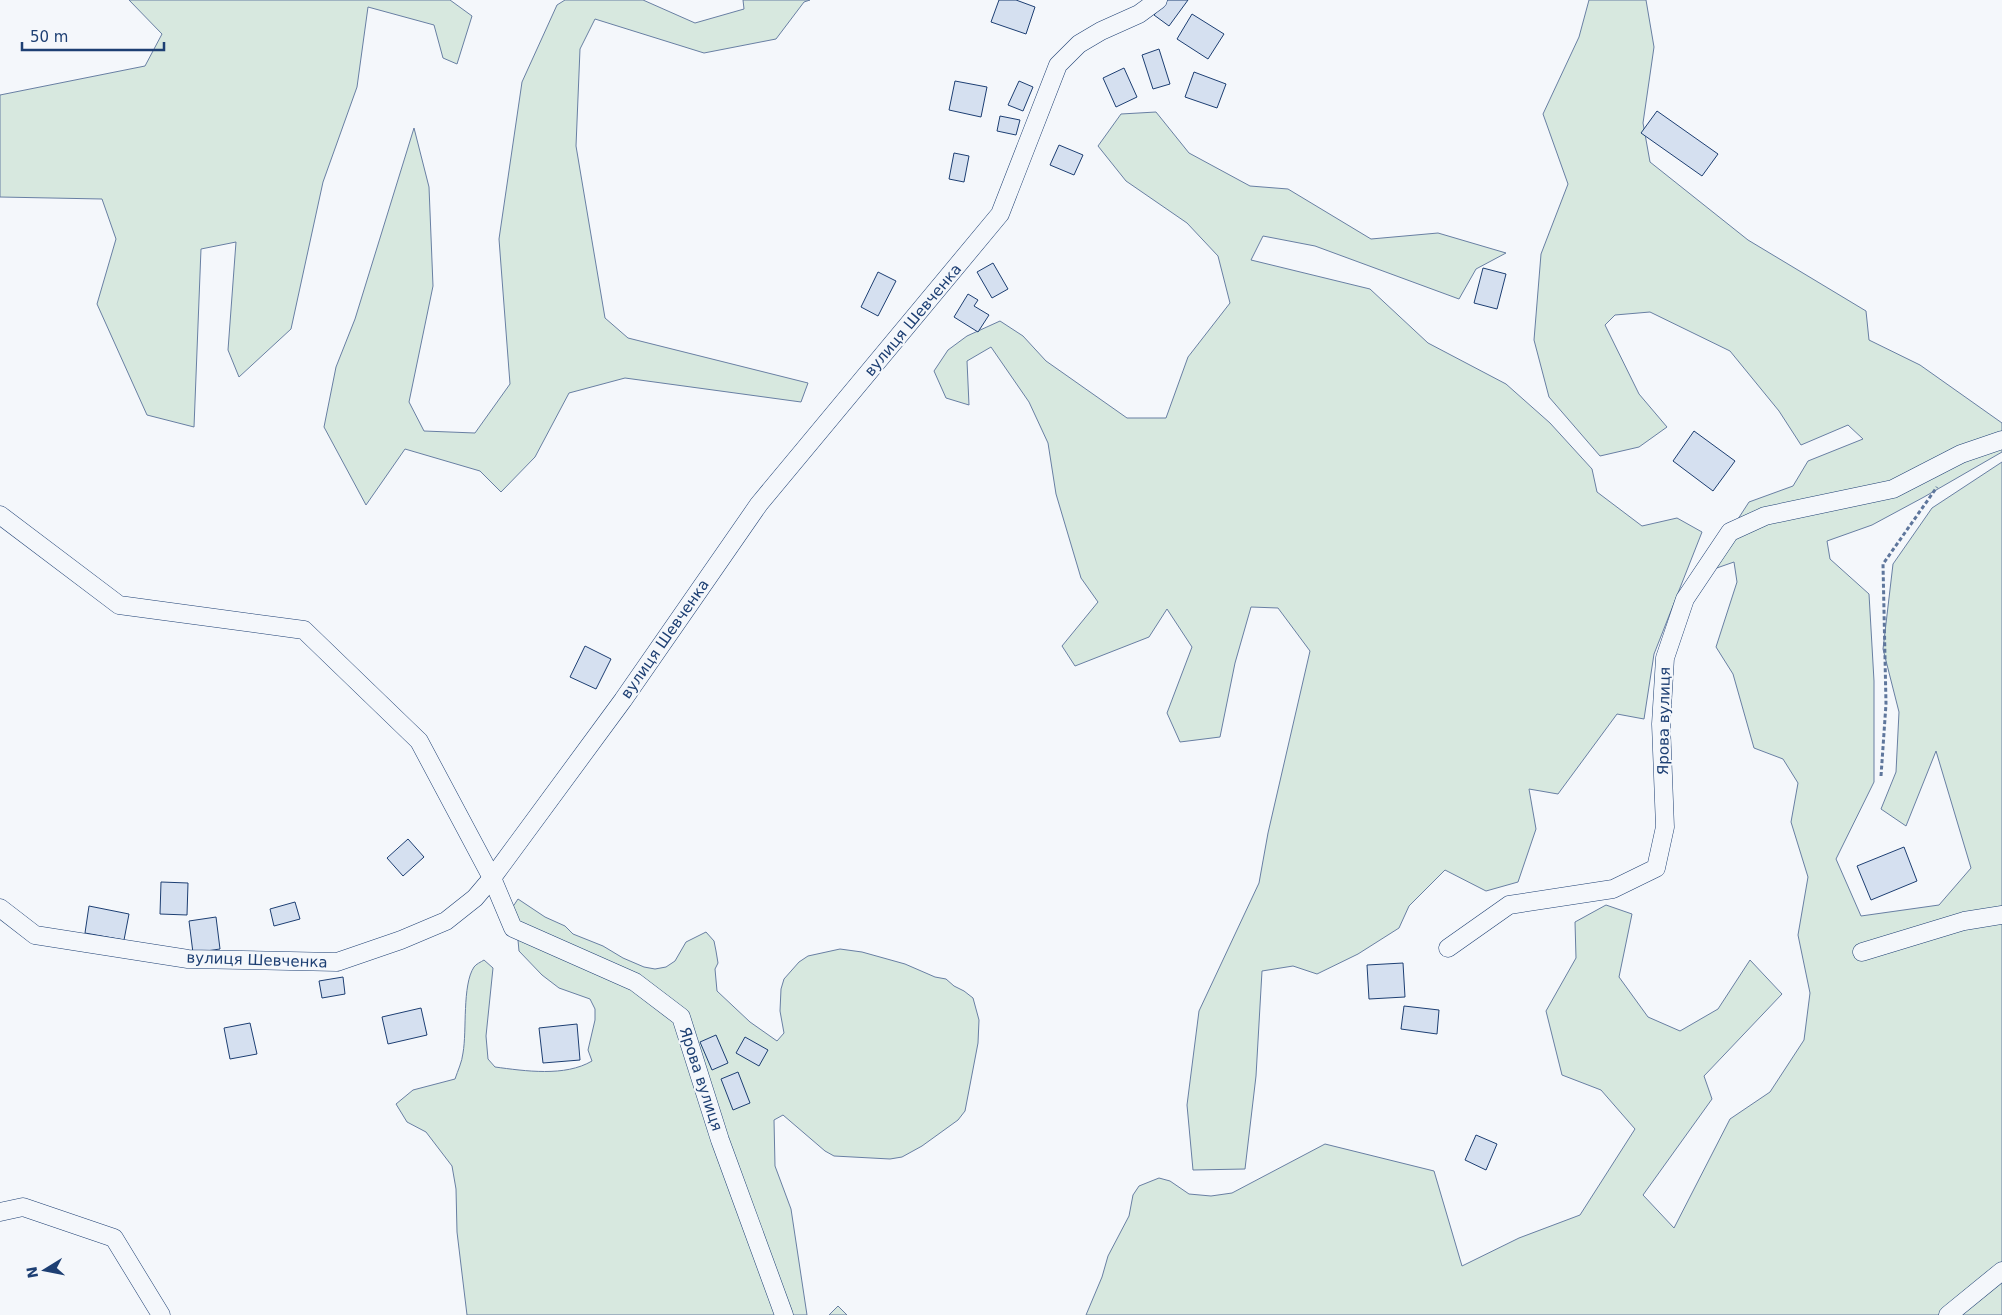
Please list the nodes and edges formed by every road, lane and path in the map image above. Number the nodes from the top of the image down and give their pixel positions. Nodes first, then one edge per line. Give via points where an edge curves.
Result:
1 (1158, 0) edge
2 (2002, 440) edge
3 (1939, 485) dead end
4 (0, 515) edge
5 (1881, 776) dead end
6 (492, 878) junction
7 (0, 908) edge
8 (2002, 915) edge
9 (1448, 948) dead end
10 (1862, 952) dead end
11 (0, 1212) edge
12 (2002, 1271) edge
13 (161, 1315) edge
14 (784, 1315) edge
15 (1948, 1315) edge

1 - 6 street, вулиця Шевченка via 1139,14 1079,44 1058,65 1000,214 758,504 622,700
2 - 9 street, Ярова вулиця via 1961,454 1893,489 1765,516 1730,532 1685,599 1665,658 1661,724 1665,826 1656,868 1613,889 1510,905
3 - 5 path via 1883,564 1886,704
4 - 6 street, Ярова вулиця via 119,605 304,630 419,741
6 - 7 street, вулиця Шевченка via 475,898 446,921 337,962 188,958 35,935
6 - 14 street, Ярова вулиця via 513,928 635,982 681,1017 720,1140
8 - 10 street via 1964,921
11 - 13 street via 23,1207 114,1238
12 - 15 street

